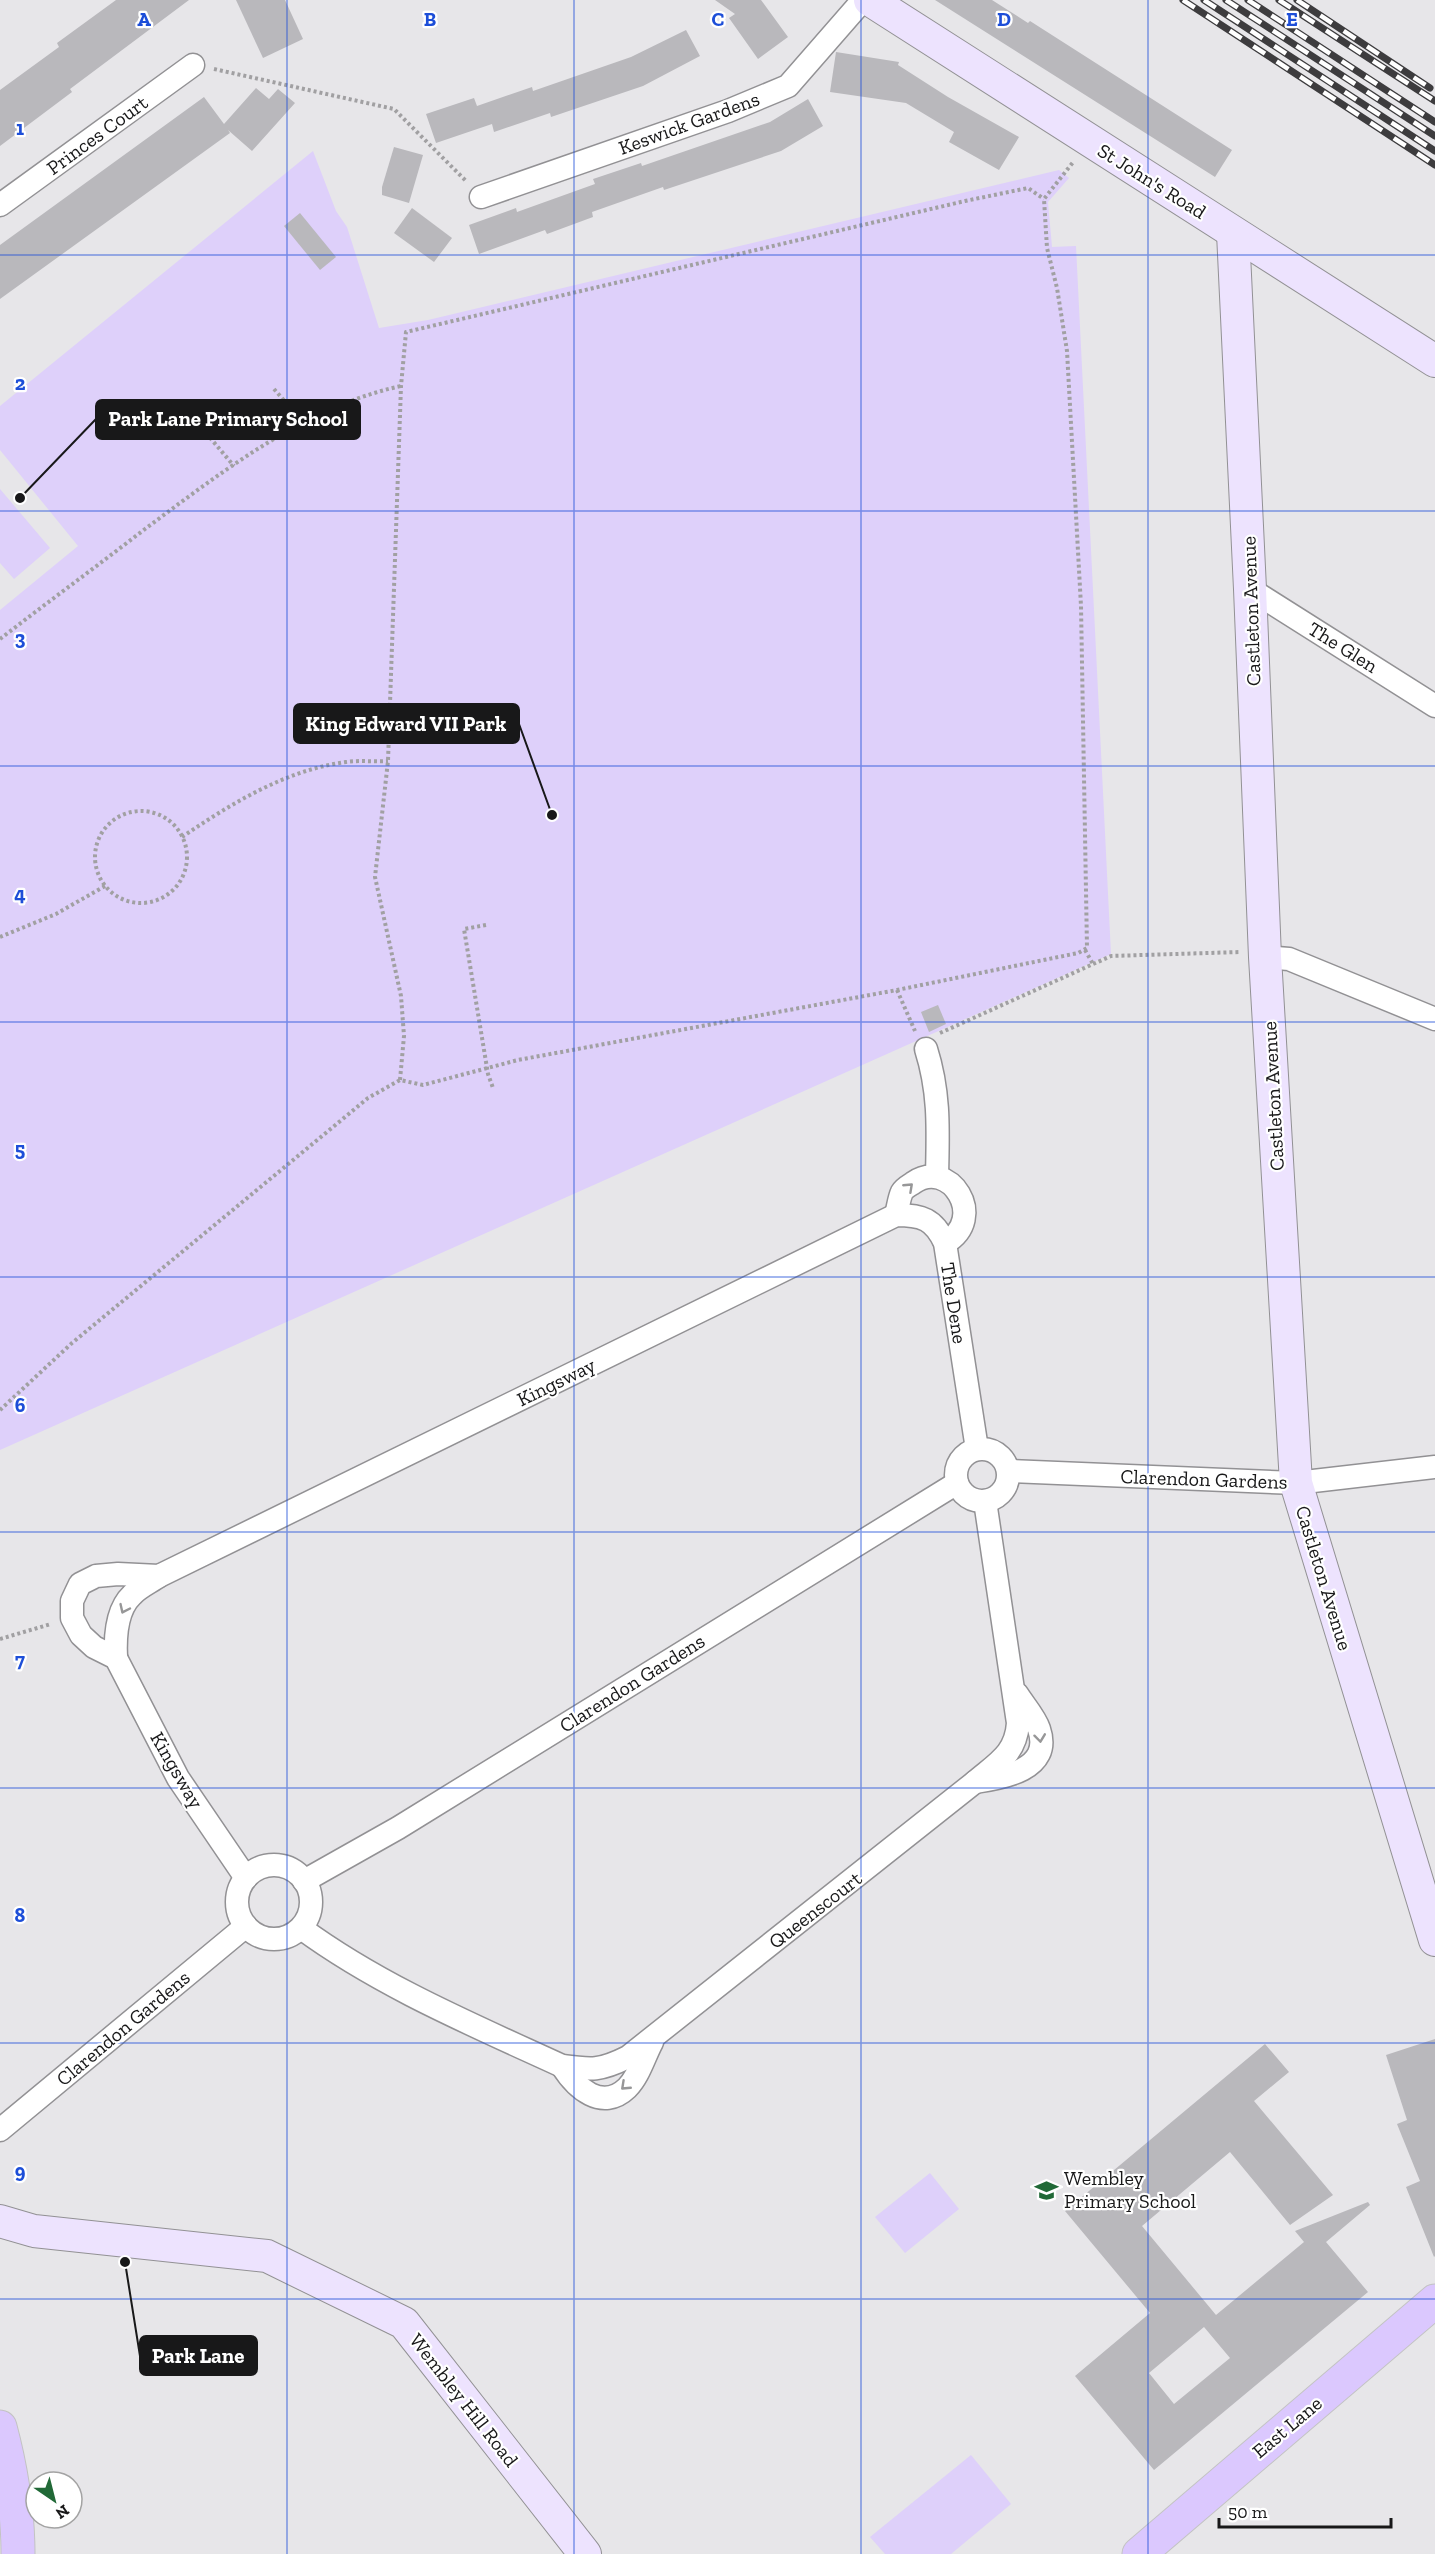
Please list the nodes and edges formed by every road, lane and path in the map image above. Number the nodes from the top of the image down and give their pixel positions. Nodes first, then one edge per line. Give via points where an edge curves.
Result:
1 (863, 0) edge
2 (870, 0) edge
3 (193, 65) joint
4 (1089, 141) junction
5 (481, 197) joint
6 (1044, 199) junction
7 (0, 205) edge
8 (1233, 233) junction
9 (1435, 361) edge
10 (401, 386) junction
11 (274, 389) dead end
12 (303, 422) junction
13 (206, 433) dead end
14 (234, 466) junction
15 (1250, 589) junction
16 (0, 639) edge
17 (1435, 705) edge
18 (388, 761) junction
19 (182, 837) junction
20 (105, 886) junction
21 (486, 925) dead end
22 (0, 937) edge
23 (1085, 950) junction
24 (1265, 954) junction
25 (1094, 964) junction
26 (897, 990) junction
27 (1435, 1019) edge
28 (923, 1046) junction
29 (487, 1068) junction
30 (400, 1080) junction
31 (493, 1088) dead end
32 (937, 1176) junction
33 (896, 1215) junction
34 (945, 1243) junction
35 (0, 1410) edge
36 (977, 1449) junction
37 (1435, 1467) edge
38 (1009, 1471) junction
39 (957, 1483) junction
40 (1296, 1483) junction
41 (985, 1501) junction
42 (159, 1576) junction
43 (72, 1618) junction
44 (0, 1639) edge
45 (116, 1658) junction
46 (246, 1878) junction
47 (304, 1881) junction
48 (246, 1926) junction
49 (301, 1928) junction
50 (1435, 1940) edge
51 (654, 2037) junction
52 (562, 2066) junction
53 (0, 2130) edge
54 (0, 2221) edge
55 (1435, 2301) edge
56 (0, 2427) edge
57 (1151, 2550) edge
58 (18, 2554) edge
59 (585, 2554) edge

1 - 5 street, Keswick Gardens via 788,86 728,111
2 - 4 street, St John's Road
3 - 5 path via 394,109
3 - 7 street, Princes Court
4 - 6 path
4 - 8 street, St John's Road
6 - 10 path via 1028,188 1007,192 406,332
6 - 23 path via 1047,248 1068,362 1081,606 1089,944
8 - 9 street, St John's Road
8 - 15 street, Castleton Avenue
10 - 12 path via 344,402
10 - 18 path
11 - 12 path
12 - 14 path
13 - 14 path
14 - 16 path
15 - 17 street, The Glen
15 - 24 street, Castleton Avenue
18 - 19 path via 347,762 284,779 249,795
18 - 30 path via 375,877 401,996 404,1036
19 - 20 path via 187,858 181,880 172,892 159,900 130,902
19 - 20 path via 169,821 150,812 123,815 111,823 97,846 95,860
20 - 22 path via 56,914
21 - 29 path via 464,929
23 - 25 path
23 - 26 path
24 - 25 path via 1111,956
24 - 27 street via 1289,959
24 - 40 street, Castleton Avenue
25 - 28 path
26 - 28 path
26 - 29 path
28 - 32 street via 935,1077 938,1104
29 - 30 path via 423,1084
29 - 31 path
30 - 35 path via 360,1104 72,1343
33 -> 32 street via 903,1191 920,1178
32 - 34 street, The Dene via 955,1188 965,1206 964,1222 956,1237
33 - 34 street via 919,1215 938,1229
33 - 42 street, Kingsway
34 - 36 street, The Dene
36 - 38 street via 995,1451
36 - 39 street via 959,1461
37 - 40 street, Clarendon Gardens
38 - 40 street, Clarendon Gardens
38 - 41 street via 1005,1489
39 - 41 street via 967,1497
39 - 47 street, Clarendon Gardens via 398,1828
40 - 50 street, Castleton Avenue
41 - 51 street, Queenscourt via 1018,1723 1012,1750
42 - 43 street, Kingsway via 96,1576 80,1584 72,1601
42 -> 45 street, Kingsway via 130,1596 119,1620
43 - 44 path
43 - 45 street via 81,1635 94,1647
45 - 46 street, Kingsway via 178,1778
46 - 47 street via 256,1869 282,1866 295,1871
46 - 48 street via 237,1902
47 - 49 street via 311,1905
48 - 49 street via 255,1934 278,1939
48 - 53 street, Clarendon Gardens
49 - 52 street, Queenscourt via 445,2012
51 - 52 street, Queenscourt via 606,2068
51 -> 52 street, Queenscourt via 627,2088 608,2098 589,2095 572,2082
54 - 59 street, Wembley Hill Road via 34,2231 267,2256 404,2323
55 - 57 main road, East Lane
56 - 58 main road via 7,2452

